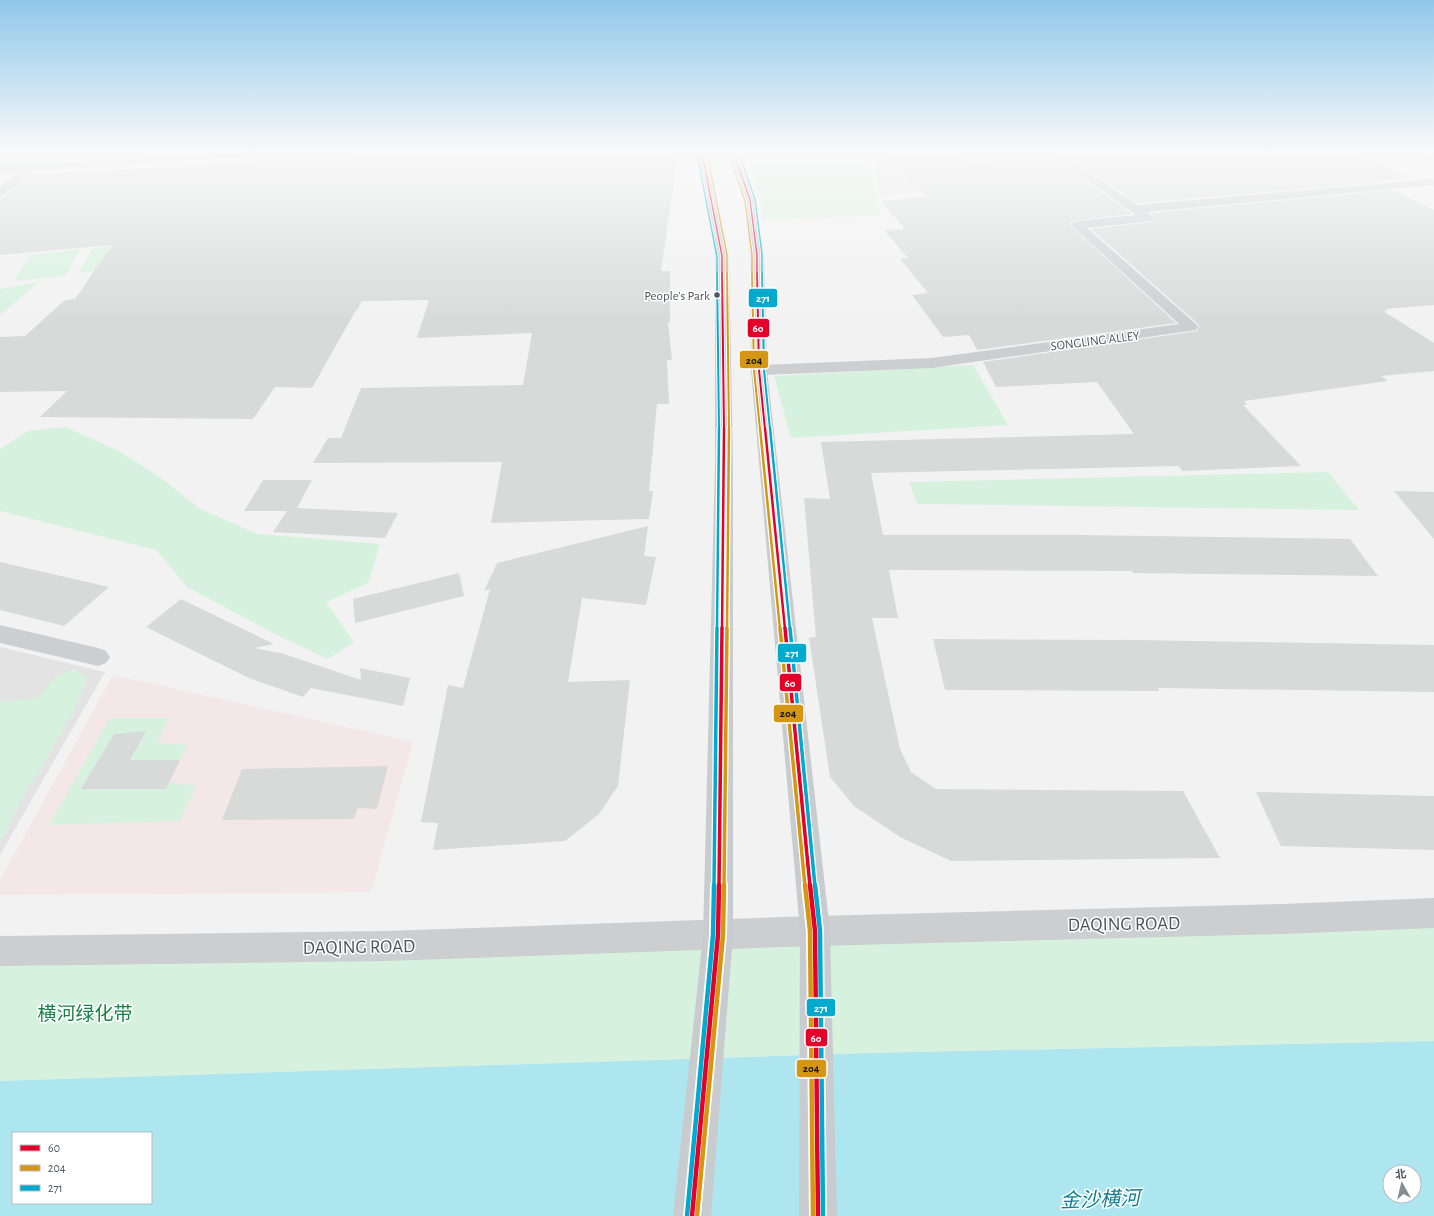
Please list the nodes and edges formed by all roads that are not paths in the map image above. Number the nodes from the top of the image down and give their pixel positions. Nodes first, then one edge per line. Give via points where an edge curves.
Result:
1 (713, 210) edge
2 (751, 210) edge
3 (1136, 210) edge
4 (759, 370) junction
5 (0, 634) edge
6 (98, 657) dead end
7 (1434, 913) edge
8 (815, 931) junction
9 (718, 935) junction
10 (0, 952) edge
11 (692, 1216) edge
12 (818, 1216) edge

1 - 9 main road via 722,256 724,464
2 - 4 main road via 757,255
3 - 4 street, SONGLING ALLEY via 1148,218 1077,225 1191,327 932,363
4 - 8 main road
5 - 6 street
7 - 8 street, DAQING ROAD
8 - 9 street, DAQING ROAD
8 - 12 main road
9 - 10 street, DAQING ROAD via 385,946
9 - 11 main road

